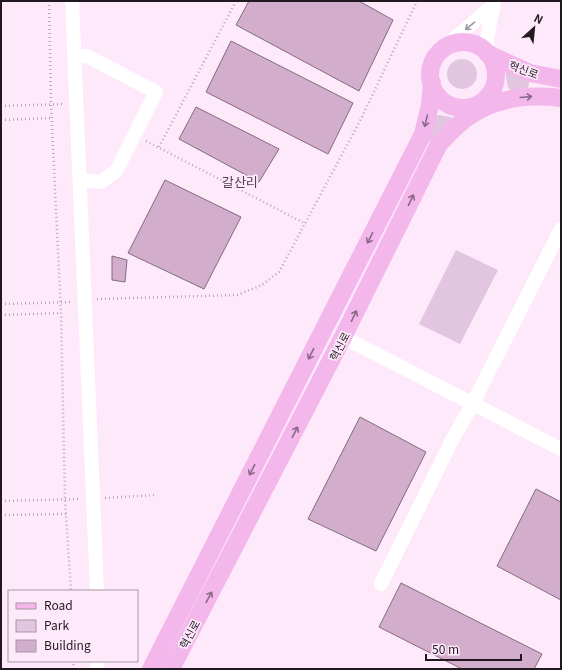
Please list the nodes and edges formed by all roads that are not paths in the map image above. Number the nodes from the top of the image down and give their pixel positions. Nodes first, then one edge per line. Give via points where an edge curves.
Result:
1 (72, 1) edge
2 (494, 3) edge
3 (446, 47) junction
4 (488, 54) junction
5 (75, 57) junction
6 (561, 78) edge
7 (432, 83) junction
8 (561, 98) edge
9 (482, 105) junction
10 (80, 180) junction
11 (561, 228) edge
12 (344, 337) junction
13 (473, 403) junction
14 (561, 449) edge
15 (381, 584) dead end
16 (96, 590) edge
17 (151, 669) edge
18 (171, 669) edge

1 - 5 lane
2 -> 3 lane
2 - 4 lane via 487,39
3 - 4 main road, 혁신로 via 466,42 476,45
3 - 7 main road, 혁신로 via 437,54 432,64
4 - 6 main road, 혁신로 via 530,74
4 - 9 main road, 혁신로 via 495,68 496,77 494,87
5 - 10 lane
5 - 10 lane via 87,56 156,92 116,172 101,182
7 - 9 main road, 혁신로 via 436,94 453,107
7 -> 17 main road, 혁신로 via 423,134
9 -> 8 main road, 혁신로 via 527,96
12 -> 9 main road, 혁신로 via 439,144
10 - 16 lane
11 - 13 lane
12 - 13 lane
18 -> 12 main road, 혁신로
13 - 14 lane
13 - 15 lane

